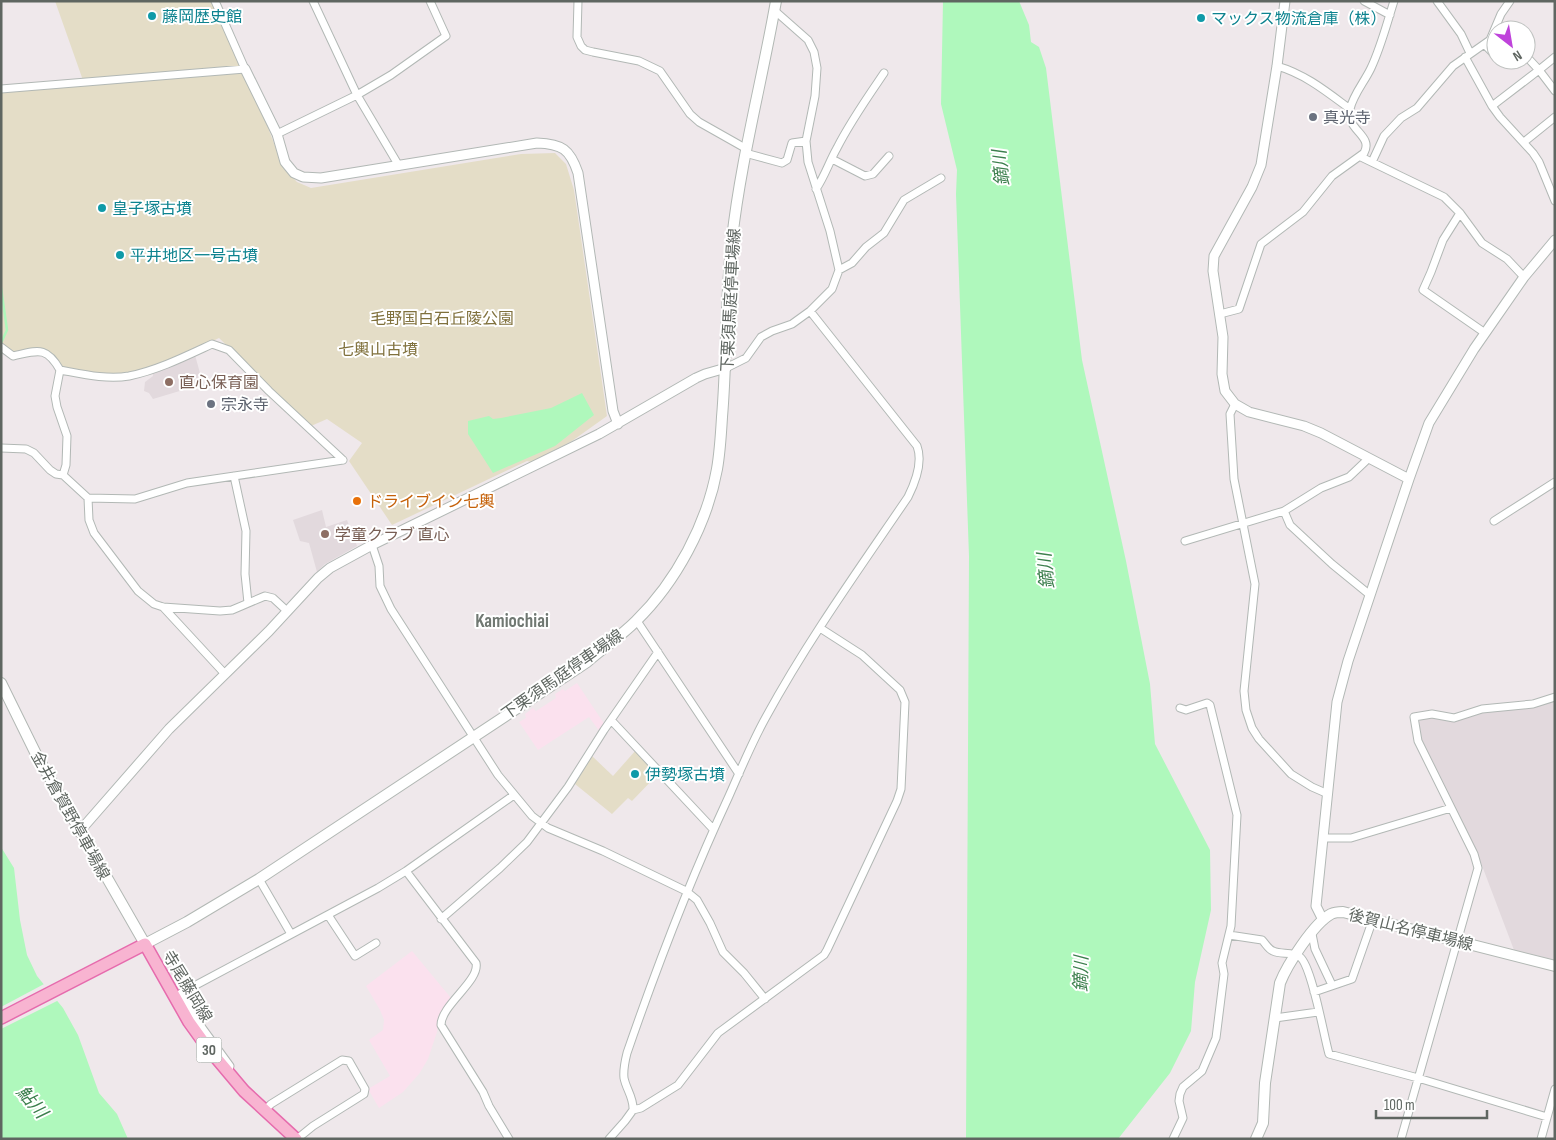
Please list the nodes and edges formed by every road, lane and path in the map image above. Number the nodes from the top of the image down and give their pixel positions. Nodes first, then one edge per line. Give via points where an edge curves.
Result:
1 (215, 1) edge
2 (313, 1) edge
3 (430, 1) edge
4 (578, 1) edge
5 (1285, 1) edge
6 (1364, 1) edge
7 (1394, 1) edge
8 (1437, 1) edge
9 (1510, 1) edge
10 (775, 6) edge
11 (1390, 15) junction
12 (1485, 45) joint
13 (1467, 55) junction
14 (1554, 59) edge
15 (1277, 66) junction
16 (1536, 67) edge
17 (245, 70) junction
18 (1539, 70) junction
19 (884, 73) dead end
20 (1, 89) edge
21 (1555, 91) edge
22 (357, 95) junction
23 (1492, 106) junction
24 (1350, 109) junction
25 (1555, 117) edge
26 (277, 134) junction
27 (806, 141) junction
28 (1524, 142) junction
29 (745, 151) junction
30 (889, 156) dead end
31 (1361, 157) junction
32 (832, 159) junction
33 (1372, 162) junction
34 (399, 166) junction
35 (940, 178) dead end
36 (816, 190) junction
37 (1555, 201) edge
38 (1460, 212) junction
39 (1555, 240) edge
40 (839, 270) junction
41 (1524, 276) junction
42 (810, 311) junction
43 (1220, 314) junction
44 (1485, 333) junction
45 (1, 347) edge
46 (726, 368) junction
47 (60, 370) junction
48 (1235, 404) junction
49 (618, 424) junction
50 (1, 448) edge
51 (1369, 458) junction
52 (63, 475) junction
53 (234, 476) junction
54 (1408, 479) junction
55 (1555, 482) edge
56 (88, 498) junction
57 (1284, 510) junction
58 (1494, 521) dead end
59 (1242, 524) junction
60 (1185, 540) dead end
61 (372, 545) junction
62 (1370, 595) junction
63 (248, 603) junction
64 (163, 607) junction
65 (287, 611) junction
66 (637, 620) junction
67 (820, 628) junction
68 (658, 652) junction
69 (224, 674) junction
70 (1, 683) edge
71 (1555, 697) edge
72 (1180, 708) dead end
73 (611, 720) junction
74 (472, 737) junction
75 (739, 774) junction
76 (1328, 794) junction
77 (514, 795) junction
78 (1451, 808) junction
79 (540, 823) junction
80 (713, 829) junction
81 (79, 832) junction
82 (1323, 838) junction
83 (406, 871) junction
84 (259, 879) junction
85 (686, 891) junction
86 (328, 915) junction
87 (441, 919) junction
88 (1323, 920) junction
89 (1373, 920) junction
90 (291, 934) junction
91 (1312, 934) junction
92 (1229, 935) junction
93 (1457, 940) junction
94 (376, 943) dead end
95 (144, 944) junction
96 (1295, 954) junction
97 (1555, 966) edge
98 (1332, 985) junction
99 (1314, 992) junction
100 (765, 998) junction
101 (1318, 1012) junction
102 (1, 1018) edge
103 (1274, 1018) junction
104 (228, 1073) junction
105 (1418, 1078) junction
106 (1555, 1089) edge
107 (265, 1110) junction
108 (633, 1110) junction
109 (1547, 1117) junction
110 (297, 1139) edge
111 (510, 1139) edge
112 (609, 1139) edge
113 (1173, 1139) edge
114 (1256, 1139) edge
115 (1401, 1139) edge
116 (1540, 1139) edge

1 - 17 street
2 - 22 street
3 - 22 street via 446,36
4 - 29 street via 577,38 581,46 593,52 639,61 660,71 690,114
5 - 15 street
6 - 11 street
7 - 11 street
8 - 13 street via 1461,34
9 - 12 street
10 - 27 street via 808,40 814,52 817,68 815,96
10 - 29 main road, 下栗須馬庭停車場線
11 - 24 street via 1372,67
12 - 13 street
13 - 23 street
13 - 33 street via 1453,66 1417,108 1401,118 1384,136
14 - 18 street
15 - 24 street via 1291,70
15 - 43 street via 1261,165 1214,256
16 - 18 street
17 - 20 street
17 - 26 street
18 - 21 street
18 - 23 street
19 - 32 street via 858,110
22 - 26 street
22 - 34 street
23 - 28 street
24 - 31 street via 1352,124 1367,143
25 - 28 street
26 - 34 street via 285,162 294,173 303,177 321,178
27 - 29 street via 792,143 787,160 782,163
27 - 36 street
28 - 37 street via 1543,169
29 - 46 main road, 下栗須馬庭停車場線 via 731,248
30 - 32 street via 873,174 865,176
31 - 33 street
31 - 43 street via 1332,176 1303,212 1260,244 1239,309
32 - 36 street
33 - 38 street via 1444,197
34 - 49 street via 537,143 553,144 566,150 578,173 613,410
35 - 40 street via 904,200 884,233 852,263
36 - 40 street
38 - 41 street via 1482,243 1507,259
38 - 44 street via 1443,240 1422,290
39 - 41 street
40 - 42 street via 832,289
41 - 44 street
42 - 46 street via 792,324 761,337 746,358
42 - 67 street via 917,446 919,455 916,482 908,497
43 - 48 street via 1222,374 1226,391
44 - 54 street via 1429,423
45 - 47 street via 13,356 42,351 49,354
46 - 49 street via 696,378
46 - 66 main road, 下栗須馬庭停車場線 via 717,470 706,507 676,572
47 - 52 street via 55,396 67,436
47 - 53 street via 102,377 128,376 212,344 229,350 343,460
48 - 51 street via 1250,412 1312,430
48 - 59 street via 1230,414 1230,449
49 - 61 street
50 - 52 street via 26,449 50,470
51 - 54 street
51 - 57 street via 1349,477 1321,488
52 - 56 street
53 - 56 street via 187,482 135,499
53 - 63 street via 246,531
54 - 62 street
55 - 58 street
56 - 64 street via 89,520 94,533 138,592
57 - 59 street
57 - 62 street via 1290,525
59 - 60 street
59 - 76 street via 1255,584 1244,691 1246,710 1259,739 1292,774
61 - 65 street via 330,568
61 - 74 street via 380,586 391,609
62 - 76 street via 1337,702
63 - 64 street via 220,611
63 - 65 street via 265,596 273,598
64 - 69 street
65 - 69 street
66 - 68 street
66 - 74 main road, 下栗須馬庭停車場線 via 586,662
67 - 75 street via 766,718
67 - 100 street via 862,655 900,690 905,702 901,789 827,950
68 - 73 street
68 - 75 street
69 - 81 street via 170,729
70 - 81 main road, 金井倉賀野停車場線
71 - 78 street via 1533,704 1482,709 1454,718 1432,714 1414,717 1418,740
72 - 92 street via 1186,710 1207,703 1210,706 1237,816
73 - 79 street via 568,787
73 - 80 street
74 - 77 street
74 - 84 main road, 下栗須馬庭停車場線
75 - 80 street
76 - 82 street
77 - 79 street
77 - 83 street
78 - 82 street via 1351,838
78 - 93 street via 1478,868
79 - 85 street
79 - 87 street via 524,845
80 - 85 street
81 - 95 main road, 金井倉賀野停車場線
82 - 88 street via 1316,906
83 - 86 street
83 - 87 street
84 - 90 street
84 - 95 main road, 下栗須馬庭停車場線
85 - 100 street via 697,900 723,952
85 - 108 street via 627,1053 624,1080
86 - 90 street
86 - 94 street via 355,956
87 - 111 street via 477,967 444,1015 441,1025
88 - 89 main road, 後賀山名停車場線 via 1337,912
88 - 91 main road, 後賀山名停車場線
89 - 93 main road, 後賀山名停車場線
89 - 98 street via 1352,979
90 - 104 street via 181,993 230,1066
91 - 96 main road, 後賀山名停車場線
91 - 98 street via 1315,949
92 - 96 street via 1262,940 1270,950
92 - 113 street via 1222,964 1224,974 1216,1038 1202,1071 1183,1087 1180,1094 1183,1118
93 - 97 main road, 後賀山名停車場線
93 - 105 street
95 - 102 main road, 寺尾藤岡線
95 - 104 main road, 寺尾藤岡線 / 30 via 189,1022
96 - 99 street via 1309,972
96 - 103 main road, 後賀山名停車場線 via 1280,983
98 - 99 street
99 - 101 street
100 - 108 street via 718,1033 678,1085
101 - 103 street
101 - 105 street via 1329,1054
103 - 114 main road, 後賀山名停車場線 via 1263,1123
104 - 107 main road, 寺尾藤岡線 / 30
105 - 109 street
105 - 115 street
106 - 109 street
107 - 110 main road, 寺尾藤岡線 / 30
107 - 110 street via 342,1060 349,1061 365,1089 364,1094
108 - 112 street
109 - 116 street

